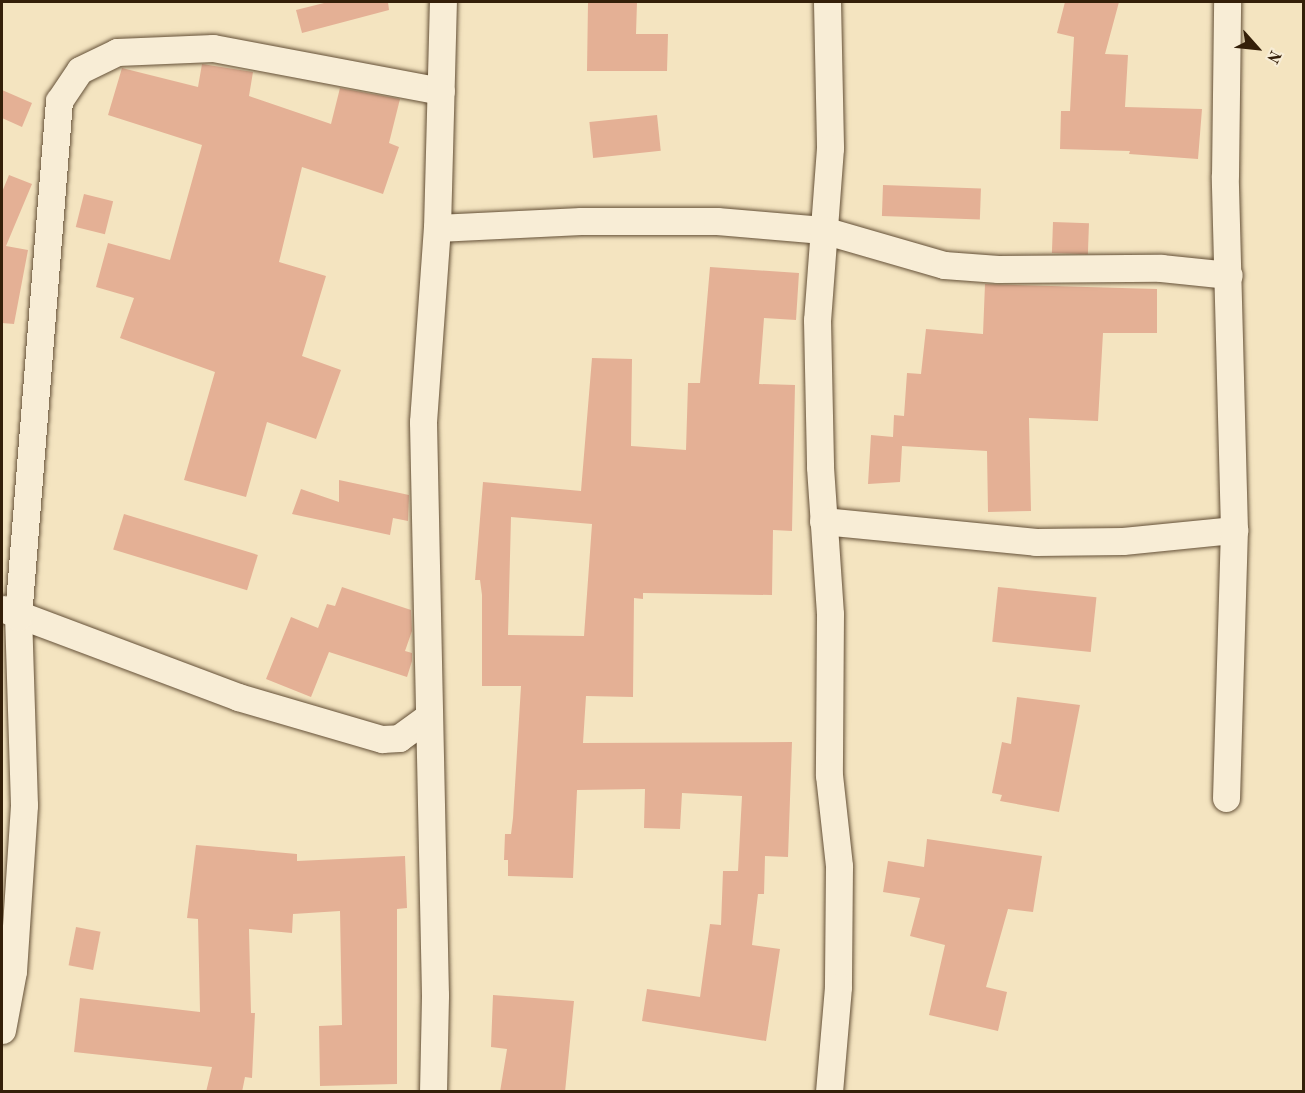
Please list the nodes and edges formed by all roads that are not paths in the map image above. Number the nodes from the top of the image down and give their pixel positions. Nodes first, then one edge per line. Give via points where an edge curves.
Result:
1 (443, 2) edge
2 (827, 2) edge
3 (1227, 2) edge
4 (441, 91) junction
5 (437, 228) junction
6 (823, 230) junction
7 (1229, 275) junction
8 (823, 521) junction
9 (1234, 530) junction
10 (10, 612) edge
11 (428, 718) junction
12 (1226, 798) dead end
13 (2, 1030) edge
14 (434, 1092) edge
15 (829, 1092) edge

1 - 4 street
2 - 6 street via 830,148
3 - 7 street via 1225,176
4 - 5 street
4 - 10 street via 213,48 117,52 80,70 59,100 55,129 42,345
5 - 6 street via 581,221 717,221
5 - 11 street via 423,422
6 - 7 street via 944,265 1161,268
6 - 8 street via 817,320
7 - 9 street
8 - 9 street via 1036,542 1123,541
8 - 15 street via 830,614 829,775 839,866 838,987
9 - 12 street
10 - 11 street via 238,697 382,739 399,738
10 - 13 street via 24,805 13,971
11 - 14 street

